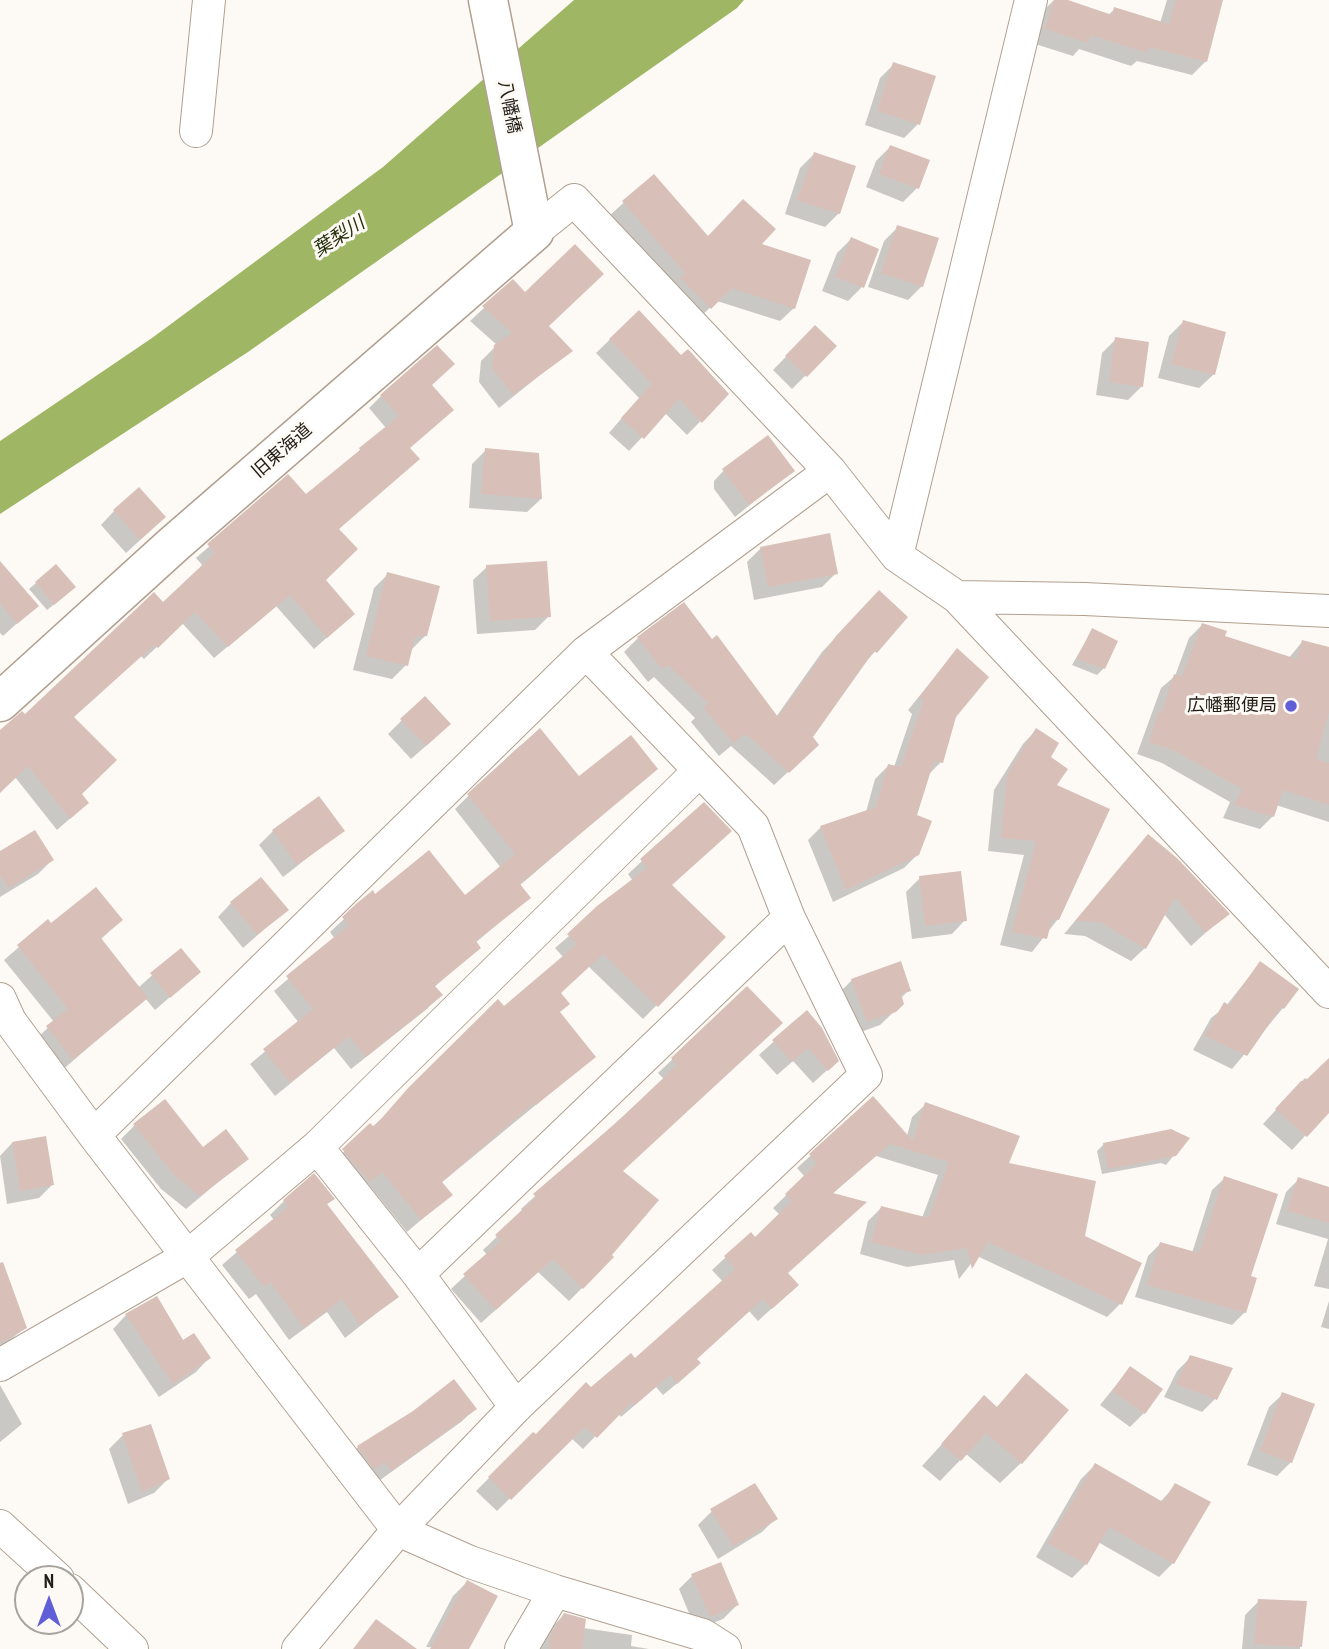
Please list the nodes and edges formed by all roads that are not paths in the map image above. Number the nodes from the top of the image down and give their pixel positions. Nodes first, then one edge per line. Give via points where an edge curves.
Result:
1 (208, 0) edge
2 (1031, 0) edge
3 (490, 12) edge
4 (196, 131) dead end
5 (534, 232) junction
6 (830, 471) junction
7 (897, 556) junction
8 (957, 597) junction
9 (1329, 611) edge
10 (586, 652) junction
11 (0, 702) edge
12 (699, 771) junction
13 (789, 918) junction
14 (1329, 992) edge
15 (0, 999) edge
16 (94, 1135) junction
17 (317, 1147) junction
18 (187, 1257) junction
19 (418, 1274) junction
20 (0, 1365) edge
21 (516, 1407) junction
22 (398, 1530) junction
23 (4, 1536) edge
24 (40, 1565) edge
25 (555, 1591) junction
26 (84, 1603) edge
27 (132, 1649) edge
28 (298, 1649) edge
29 (521, 1649) edge
30 (726, 1649) edge

1 - 4 street
2 - 7 street
3 - 5 main road, 八幡橋
5 - 6 street via 574,200
5 - 11 main road, 旧東海道 via 174,544
6 - 7 street
6 - 10 street
7 - 8 street
8 - 9 street
8 - 14 street
10 - 12 street
10 - 16 street
12 - 13 street via 753,826
12 - 17 street
13 - 19 street
13 - 21 street via 866,1075
15 - 16 street via 10,1021
16 - 18 street
17 - 18 street
17 - 19 street
18 - 20 street
18 - 22 street
19 - 21 street
21 - 22 street
22 - 25 street via 470,1562
22 - 28 street
23 - 24 street
25 - 29 street
25 - 30 street via 703,1635
26 - 27 street

